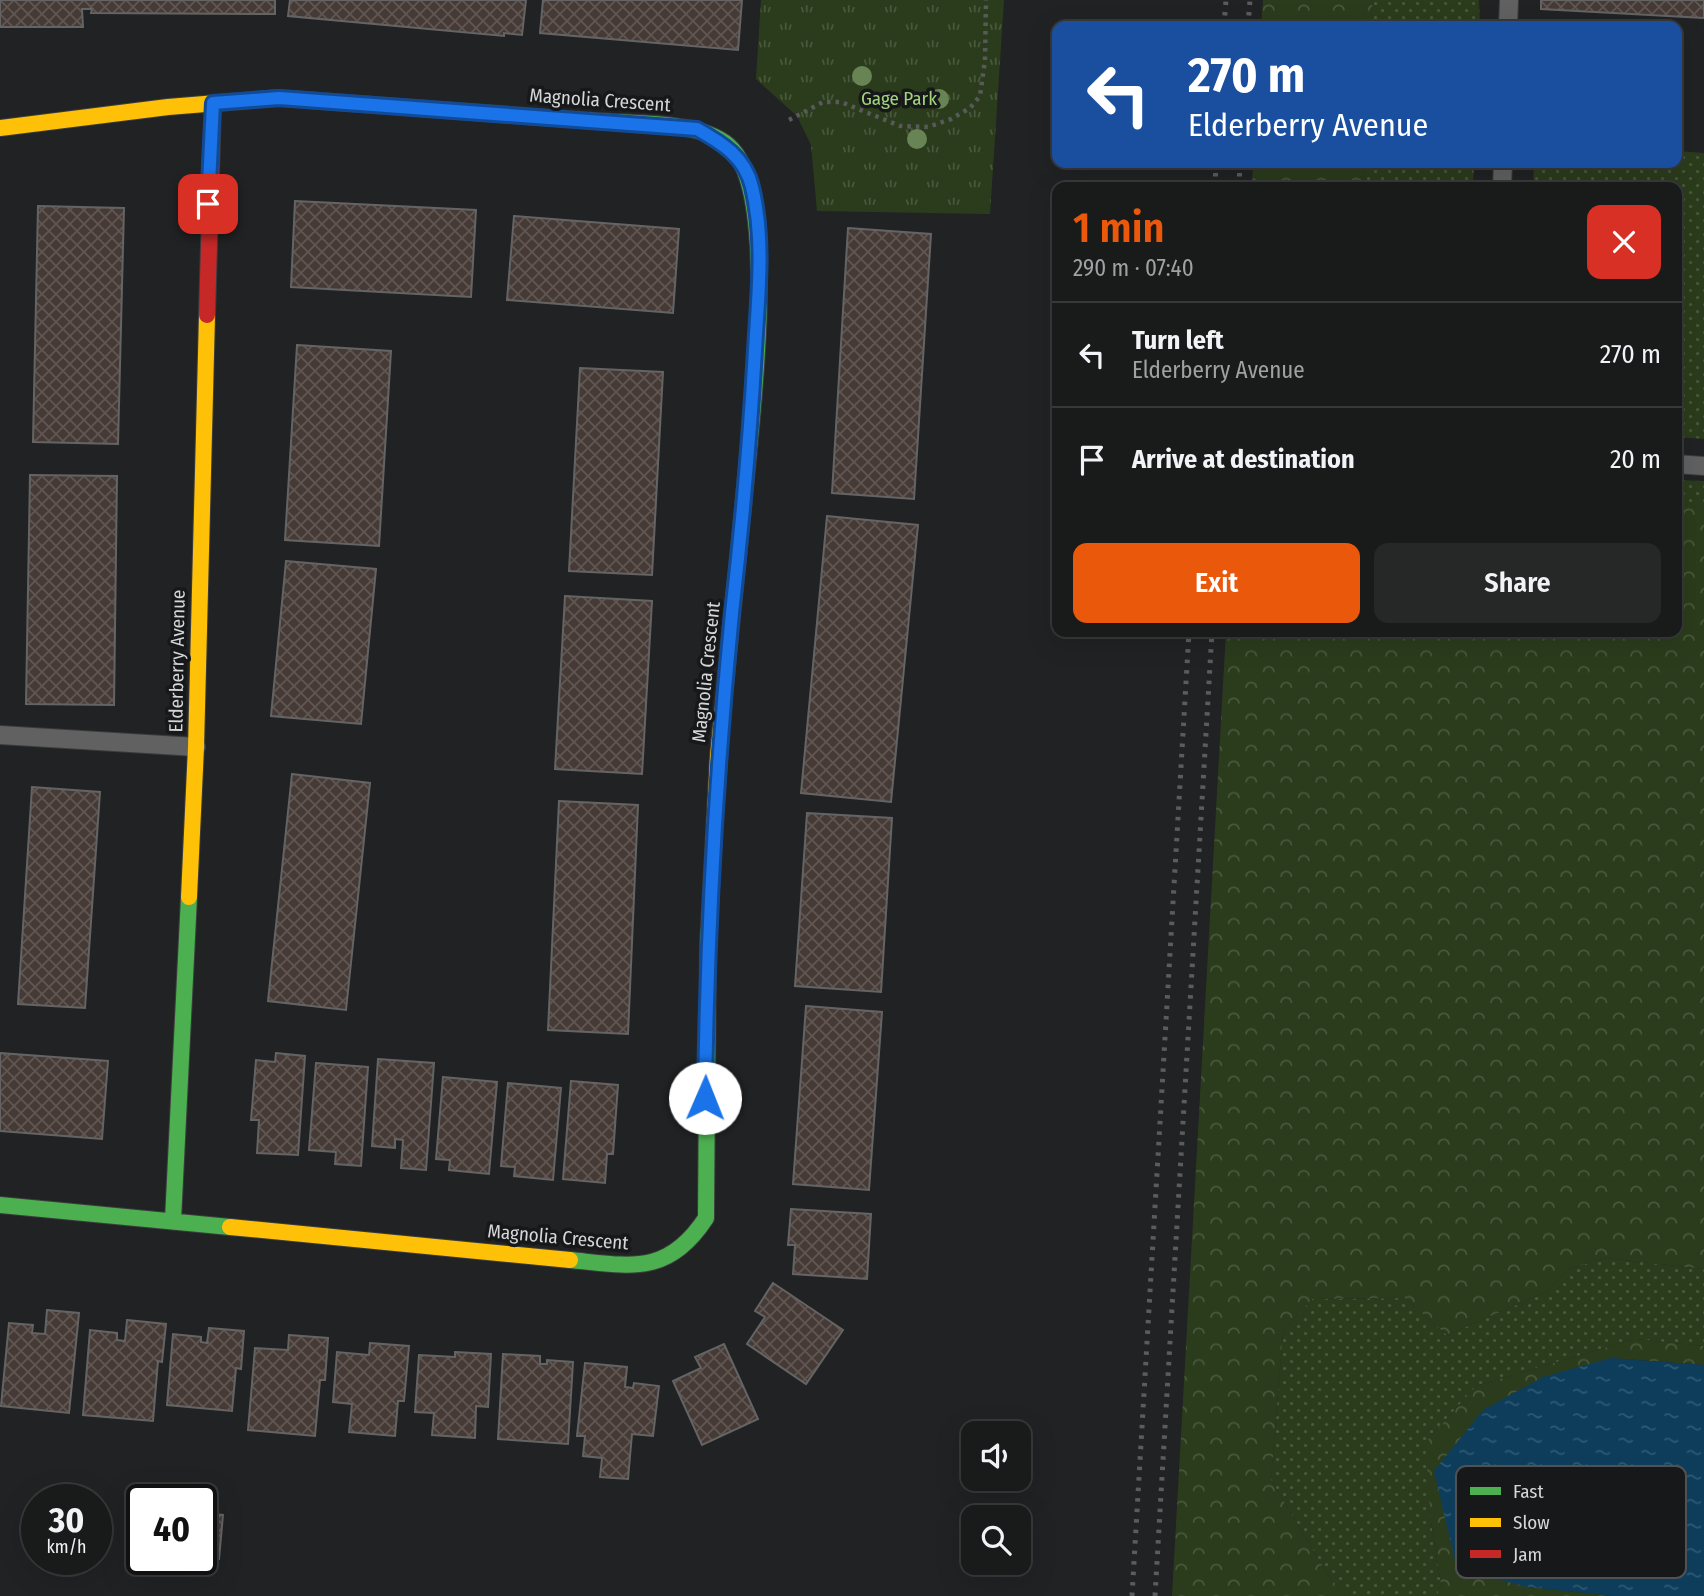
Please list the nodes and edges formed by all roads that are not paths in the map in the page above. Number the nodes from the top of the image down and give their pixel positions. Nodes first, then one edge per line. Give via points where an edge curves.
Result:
1 (1509, 0) edge
2 (1508, 21) edge
3 (213, 103) junction
4 (0, 128) edge
5 (1682, 464) edge
6 (1704, 466) edge
7 (0, 735) edge
8 (196, 747) junction
9 (0, 1205) edge
10 (173, 1220) junction

1 - 2 lane
3 - 4 street, Magnolia Crescent
3 - 8 street, Elderberry Avenue
3 - 10 street, Magnolia Crescent via 279,98 697,129 732,148 752,185 761,256 748,459 718,756 708,945 706,1218 692,1241 651,1265 629,1266
5 - 6 lane
7 - 8 lane
8 - 10 street, Elderberry Avenue
9 - 10 street, Magnolia Crescent

